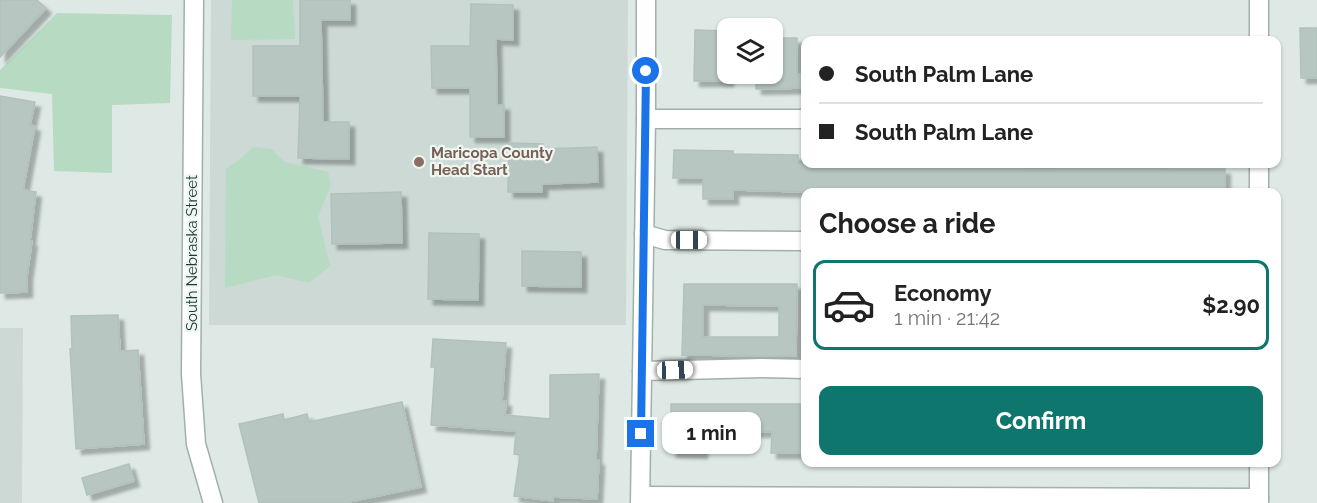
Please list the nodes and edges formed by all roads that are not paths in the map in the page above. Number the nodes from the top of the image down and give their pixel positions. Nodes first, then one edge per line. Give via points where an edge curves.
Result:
1 (194, 0) edge
2 (646, 0) edge
3 (1259, 0) edge
4 (1259, 36) edge
5 (646, 119) junction
6 (801, 119) edge
7 (1259, 168) edge
8 (1259, 188) edge
9 (644, 234) junction
10 (801, 241) edge
11 (801, 369) edge
12 (642, 371) junction
13 (1259, 467) edge
14 (641, 500) edge
15 (1259, 501) edge
16 (213, 503) edge

1 - 16 street, South Nebraska Street via 191,374 196,444
2 - 5 street
3 - 4 street
5 - 6 street
5 - 9 street
7 - 8 street
9 - 10 street via 665,240
9 - 12 street
11 - 12 street
12 - 14 street
13 - 15 street
14 - 15 street

